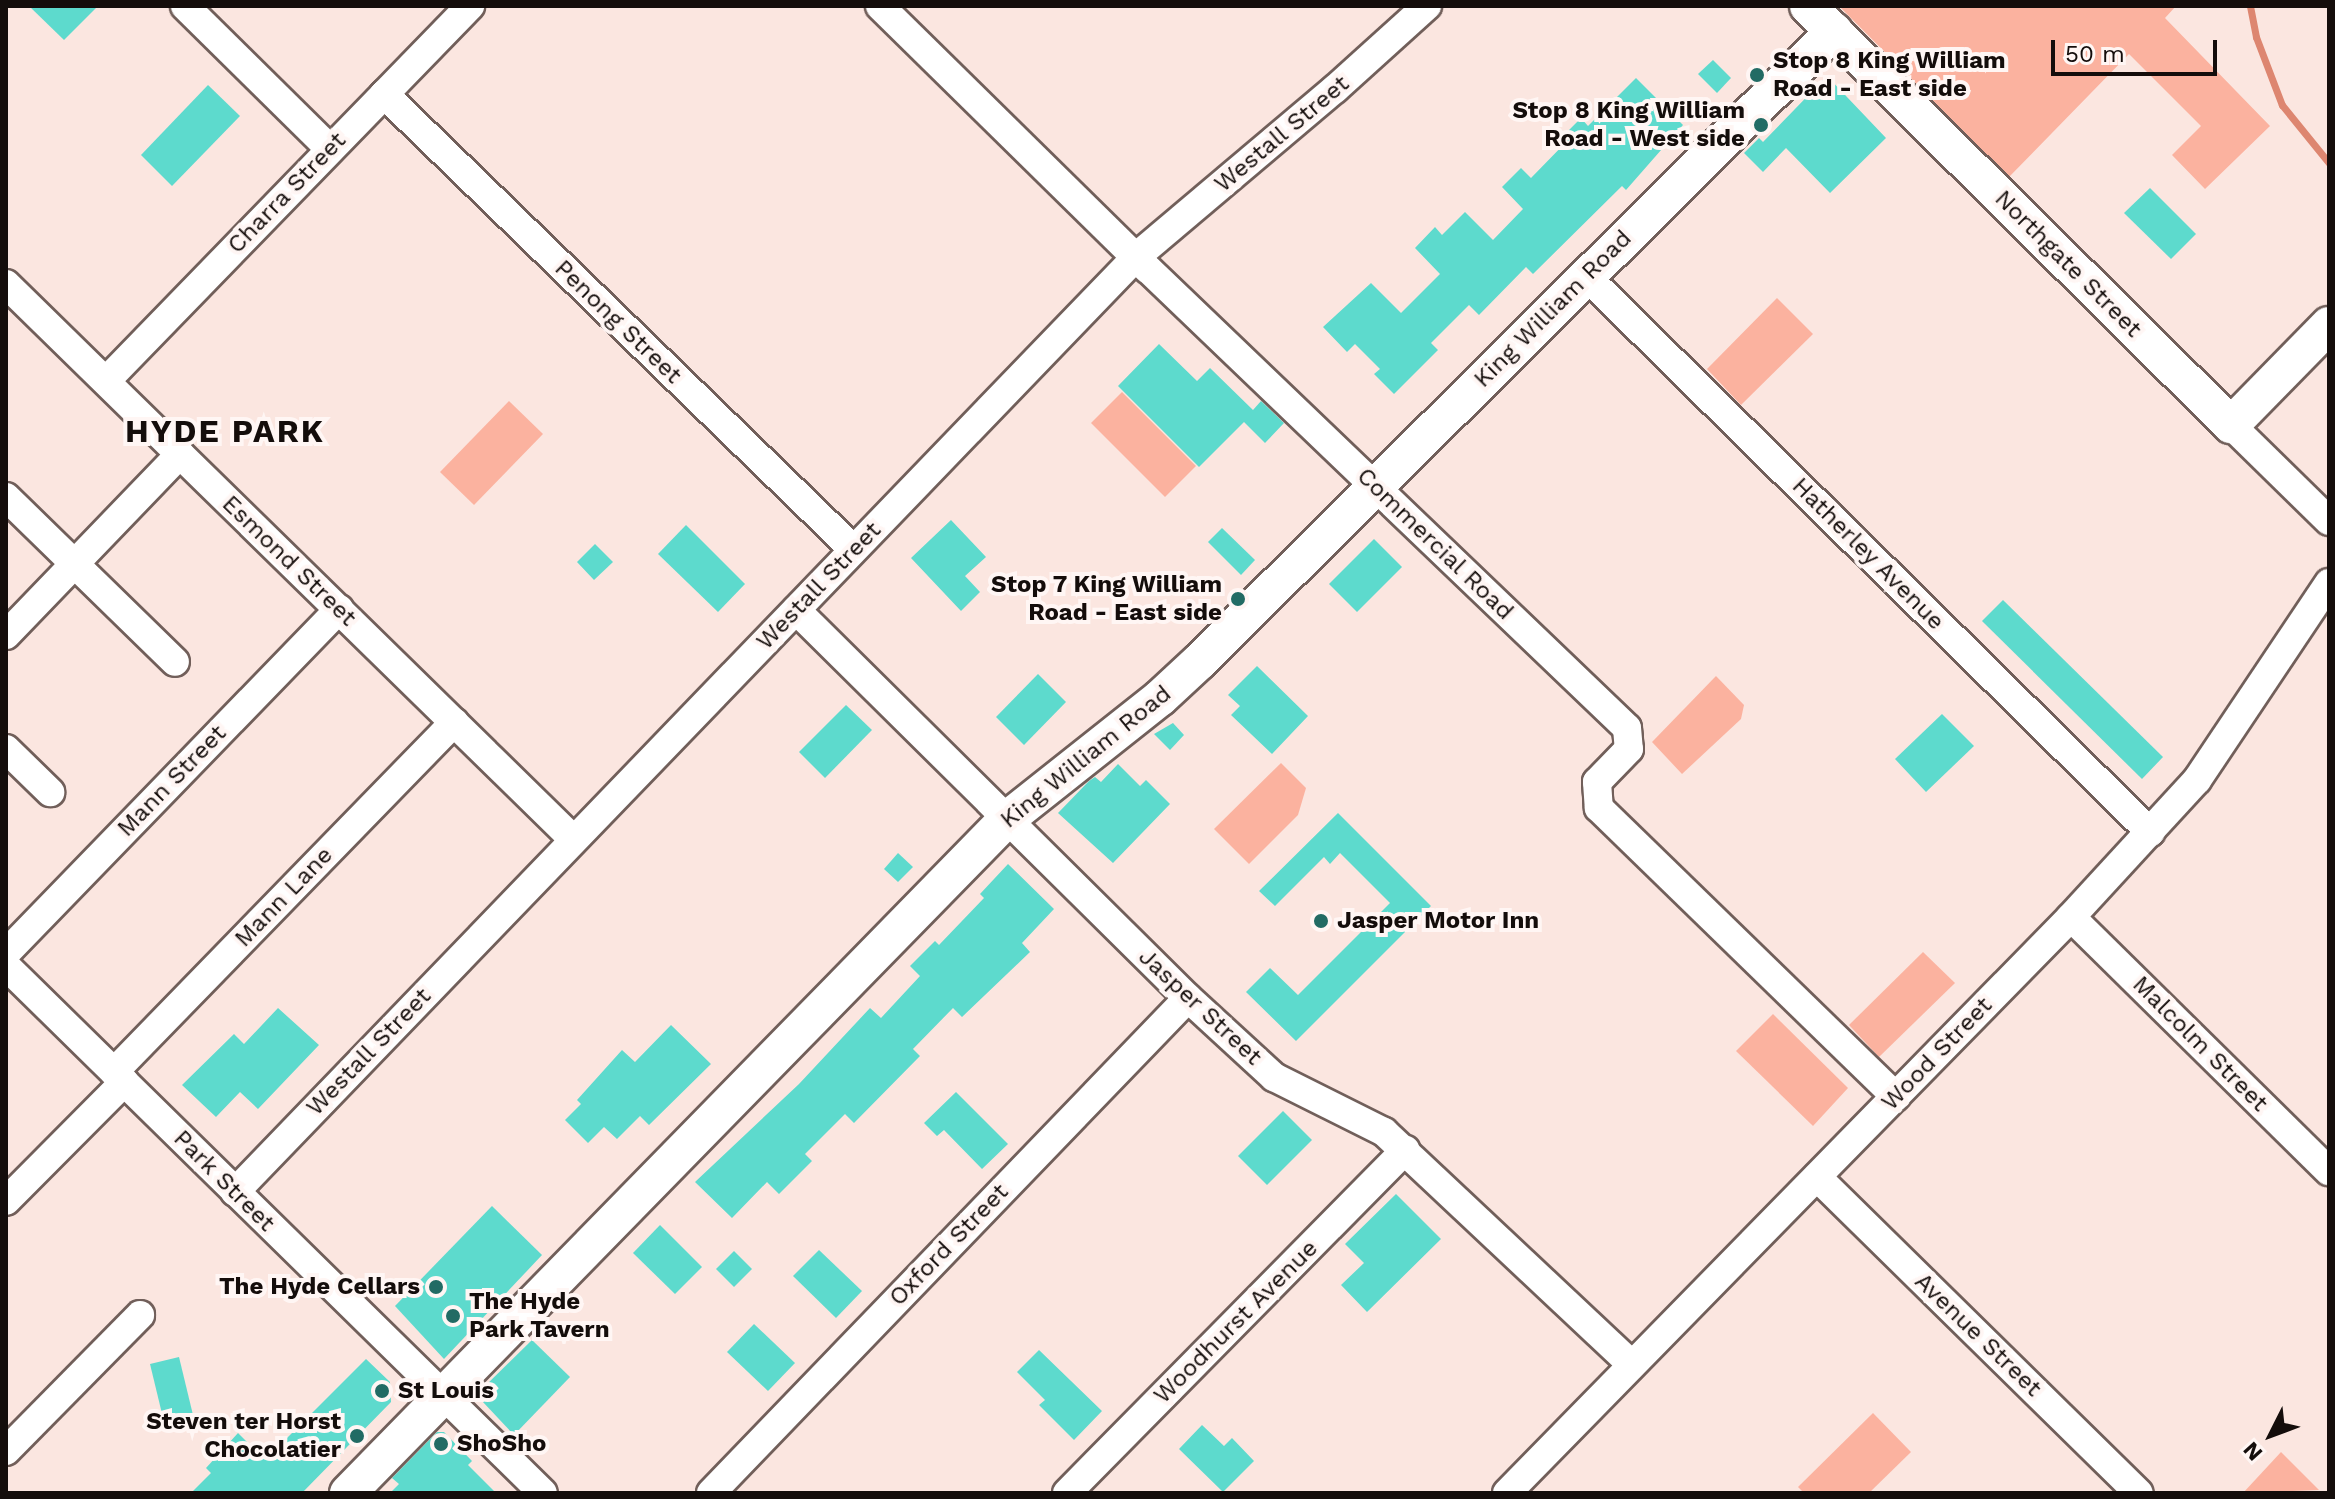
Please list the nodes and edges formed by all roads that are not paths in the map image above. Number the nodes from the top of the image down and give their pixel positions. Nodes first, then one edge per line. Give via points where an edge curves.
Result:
1 (185, 6) edge
2 (470, 6) edge
3 (880, 6) edge
4 (1427, 6) edge
5 (1808, 6) edge
6 (1834, 31) junction
7 (384, 94) junction
8 (329, 148) junction
9 (1136, 257) junction
10 (1587, 277) junction
11 (6, 284) edge
12 (2329, 325) edge
13 (106, 381) junction
14 (2231, 425) junction
15 (180, 454) junction
16 (1374, 485) junction
17 (6, 497) edge
18 (2329, 521) edge
19 (853, 549) junction
20 (74, 563) junction
21 (2329, 583) edge
22 (339, 609) junction
23 (796, 610) junction
24 (6, 635) edge
25 (175, 662) dead end
26 (454, 722) junction
27 (6, 749) edge
28 (50, 792) dead end
29 (1006, 820) junction
30 (2150, 832) junction
31 (573, 839) junction
32 (2071, 917) junction
33 (6, 953) edge
34 (6, 966) edge
35 (1188, 998) junction
36 (119, 1077) junction
37 (1896, 1097) junction
38 (1405, 1150) junction
39 (2329, 1171) edge
40 (1817, 1177) junction
41 (235, 1192) junction
42 (6, 1201) edge
43 (140, 1315) dead end
44 (1632, 1365) junction
45 (442, 1396) junction
46 (6, 1451) edge
47 (348, 1493) edge
48 (543, 1493) edge
49 (711, 1493) edge
50 (1067, 1493) edge
51 (1507, 1493) edge
52 (2139, 1493) edge

1 - 8 street
2 - 7 street, Charra Street
3 - 9 street, Commercial Road
4 - 9 street, Westall Street
5 - 6 main road, Northgate Street
6 - 10 main road, King William Road
6 - 14 main road, Northgate Street
7 - 8 street, Charra Street
7 - 19 street, Penong Street
8 - 13 street, Charra Street
9 - 16 street, Commercial Road
9 - 19 street, Westall Street
10 - 16 main road, King William Road
10 - 30 street, Hatherley Avenue
11 - 13 street, Esmond Street
12 - 14 main road
13 - 15 street, Esmond Street
14 - 18 street, Northgate Street
15 - 20 street
15 - 22 street, Esmond Street
16 - 29 main road, King William Road via 1160,698
16 - 37 street, Commercial Road via 1627,728 1629,749 1597,782 1599,808
17 - 20 street
19 - 23 street, Westall Street
20 - 24 street
20 - 25 street
21 - 30 street, Wood Street via 2197,780
22 - 26 street, Esmond Street
22 - 33 street, Mann Street
23 - 29 street, Jasper Street
23 - 31 street, Westall Street
26 - 31 street, Esmond Street
26 - 36 street, Mann Lane
27 - 28 street
29 - 35 street, Jasper Street
29 - 45 main road, King William Road
30 - 32 street, Wood Street
31 - 41 street, Westall Street
32 - 37 street, Wood Street
32 - 39 street, Malcolm Street
34 - 36 street, Park Street
35 - 38 street, Jasper Street via 1274,1077 1384,1132
35 - 49 street, Oxford Street
36 - 41 street, Park Street
36 - 42 street, Mann Lane
37 - 40 street, Wood Street
38 - 44 street, Jasper Street
38 - 50 street, Woodhurst Avenue
40 - 44 street, Wood Street
40 - 52 street, Avenue Street
41 - 45 street, Park Street
43 - 46 street
44 - 51 street, Wood Street
45 - 47 main road, King William Road
45 - 48 street, Park Street

